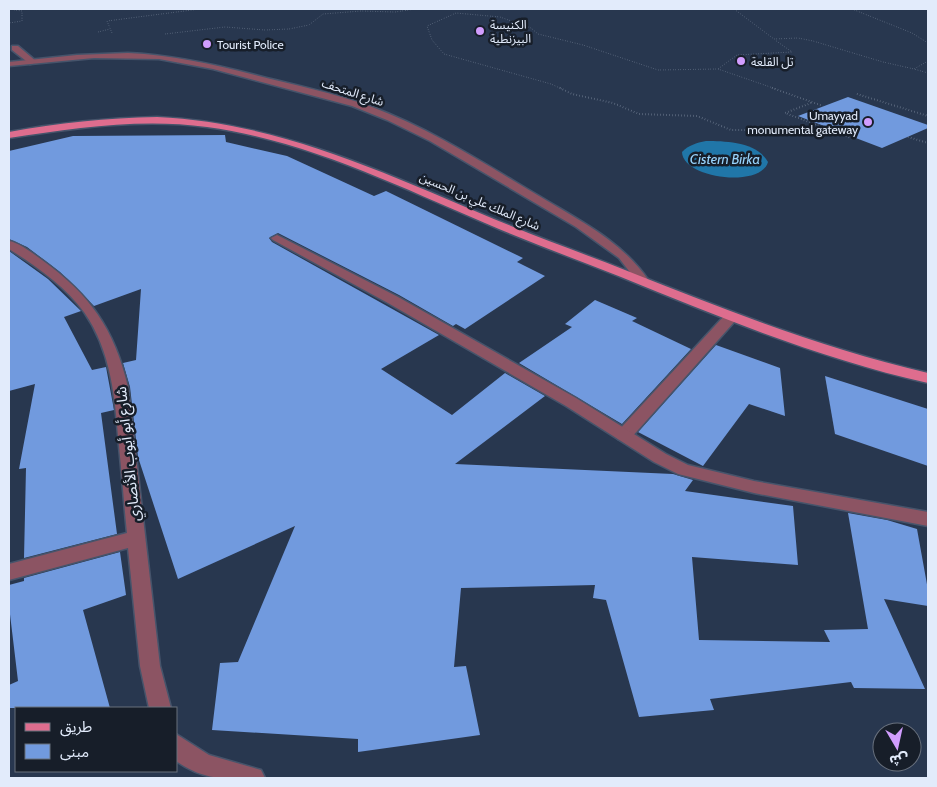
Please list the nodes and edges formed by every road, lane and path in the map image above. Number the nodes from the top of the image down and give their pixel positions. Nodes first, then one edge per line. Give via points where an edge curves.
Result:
1 (9, 9) edge
2 (200, 9) edge
3 (415, 9) edge
4 (453, 9) edge
5 (734, 9) edge
6 (852, 9) edge
7 (456, 13) junction
8 (9, 24) edge
9 (113, 34) dead end
10 (166, 34) dead end
11 (774, 39) junction
12 (928, 43) edge
13 (15, 48) dead end
14 (928, 61) edge
15 (34, 62) junction
16 (9, 64) edge
17 (718, 69) junction
18 (914, 69) junction
19 (928, 73) edge
20 (857, 94) dead end
21 (812, 102) junction
22 (823, 106) dead end
23 (928, 116) edge
24 (747, 130) dead end
25 (9, 135) edge
26 (908, 137) dead end
27 (854, 139) dead end
28 (928, 143) edge
29 (278, 238) dead end
30 (9, 244) edge
31 (643, 281) junction
32 (730, 318) junction
33 (928, 378) edge
34 (624, 435) junction
35 (928, 519) edge
36 (137, 538) junction
37 (9, 572) edge
38 (160, 707) edge
39 (178, 747) edge
40 (253, 778) edge

1 - 8 path via 22,11 22,20
2 - 9 path via 107,20
3 - 10 path via 330,12 309,25 289,29 225,27
4 - 7 path
5 - 11 path
6 - 12 path via 912,33
7 - 17 path via 500,18 531,28 538,34 583,44 658,70
7 - 24 path via 427,26 432,40 444,54 551,84 572,94 612,103 639,114 686,114 731,130
11 - 17 path via 792,52 737,55
11 - 18 path via 813,41
13 - 15 street
14 - 18 path
15 - 16 street, شارع المتحف
15 - 31 street, شارع المتحف via 120,56 175,59 371,109 423,134 581,226 631,263
17 - 21 path
18 - 19 path
20 - 23 path
21 - 22 path
21 - 27 path via 785,113
25 - 31 main road, شارع الملك علي بن الحسين via 73,124 139,120 206,123 270,135 358,165 508,229
26 - 28 path
29 - 34 street via 393,300
30 - 36 street, شارع أبو أيوب الأنصاري via 44,268 77,297 94,317 108,345 121,387
31 - 32 main road, شارع الملك علي بن الحسين
32 - 33 main road, شارع الملك علي بن الحسين via 797,341
32 - 34 street
34 - 35 street via 670,464 704,477
36 - 37 street
36 - 38 street, شارع أبو أيوب الأنصاري via 150,666
39 - 40 street via 204,764

